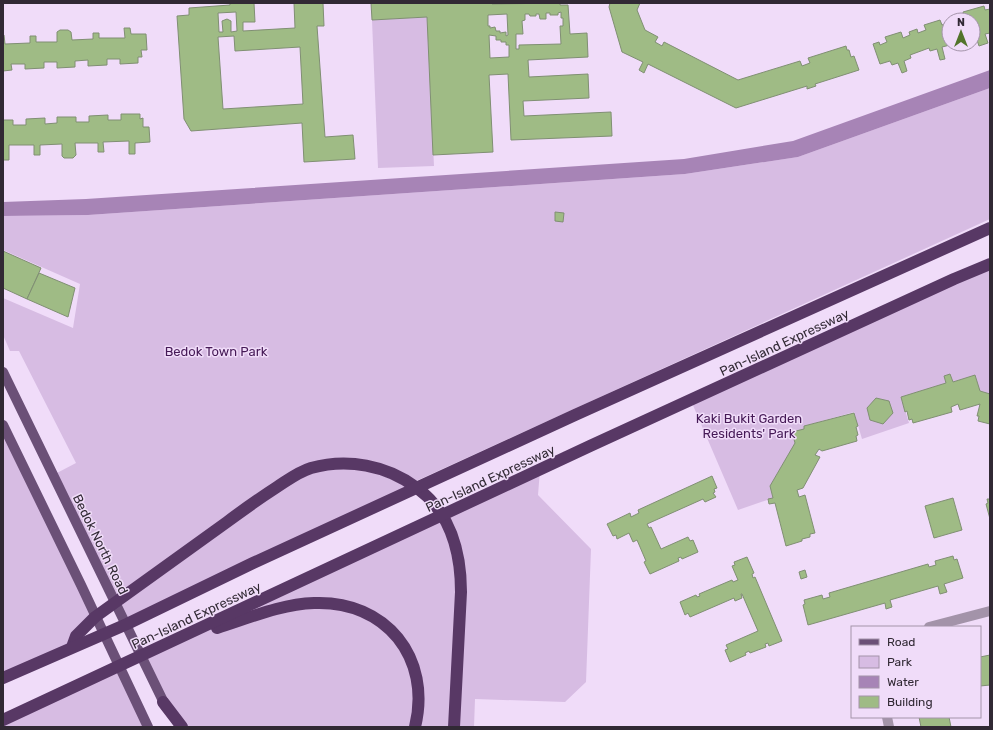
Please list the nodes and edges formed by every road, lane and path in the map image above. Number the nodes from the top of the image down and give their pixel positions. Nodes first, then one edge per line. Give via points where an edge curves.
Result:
1 (990, 228) edge
2 (990, 264) edge
3 (3, 372) edge
4 (3, 425) edge
5 (990, 611) edge
6 (932, 626) edge
7 (170, 642) junction
8 (72, 647) junction
9 (3, 678) edge
10 (164, 702) junction
11 (3, 720) edge
12 (148, 727) edge
13 (176, 727) edge
14 (182, 727) edge
15 (415, 727) edge
16 (454, 727) edge

1 - 8 highway, Pan-Island Expressway via 575,415 253,563 127,624
2 - 7 highway, Pan-Island Expressway via 590,446
3 - 10 main road, Bedok North Road
4 - 12 main road
5 - 6 street
7 - 11 highway, Pan-Island Expressway
7 - 15 highway via 295,604 329,603 358,608 382,623 400,641 408,654 414,670 418,695
8 - 9 highway, Pan-Island Expressway
8 - 16 highway via 76,636 95,617 295,475 323,466 361,464 385,470 412,484 431,500 442,515 457,551 461,585
10 - 13 main road, Bedok North Road
10 - 14 highway

